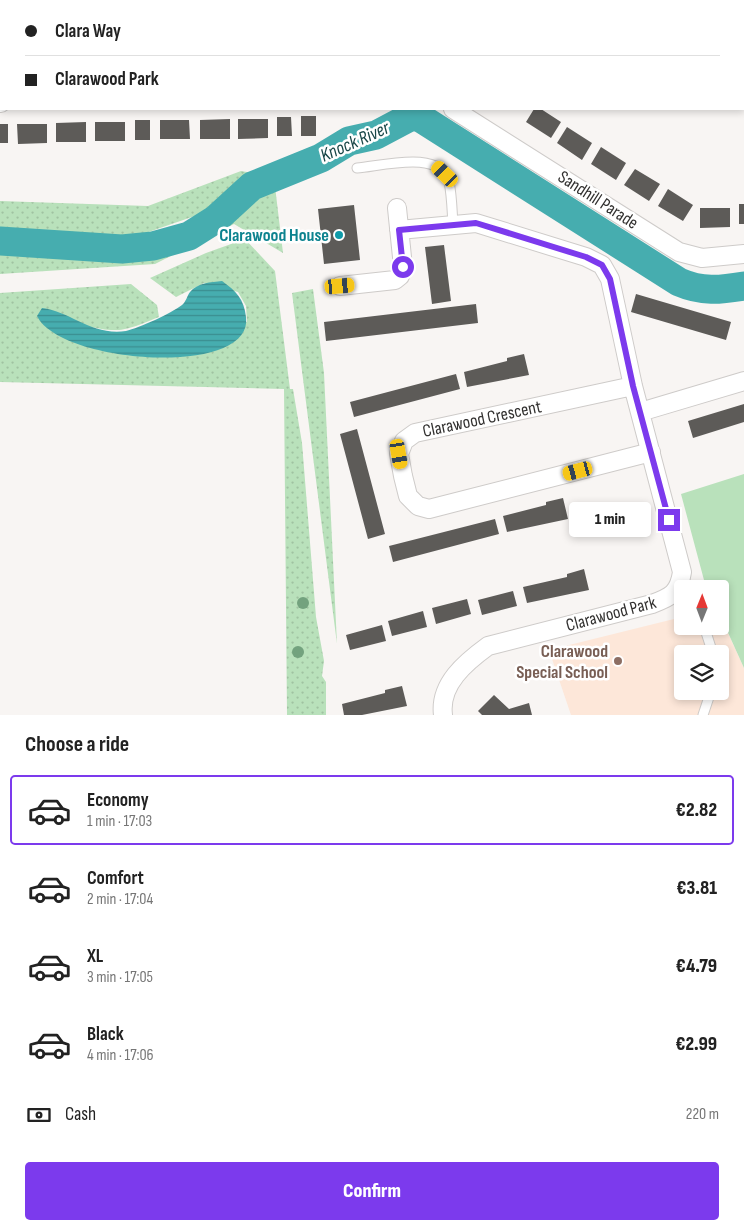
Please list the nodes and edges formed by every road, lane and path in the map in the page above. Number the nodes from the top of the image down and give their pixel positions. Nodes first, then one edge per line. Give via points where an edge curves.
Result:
1 (457, 110) edge
2 (475, 114) edge
3 (357, 168) dead end
4 (397, 208) dead end
5 (453, 225) junction
6 (399, 230) junction
7 (744, 254) edge
8 (340, 286) dead end
9 (744, 381) edge
10 (633, 386) junction
11 (640, 412) junction
12 (651, 452) junction
13 (681, 580) edge
14 (674, 598) edge
15 (708, 700) edge
16 (442, 715) edge
17 (704, 715) edge

1 - 2 street, Sandhill Parade
2 - 7 street, Sandhill Parade via 679,252 702,258
3 - 5 lane via 418,162 437,166 449,181
4 - 6 street
5 - 6 street, Clarawood Park
5 - 10 street, Clarawood Park via 476,223 586,257 602,265 610,279
6 - 8 street via 403,267 400,276 394,280
9 - 11 street
10 - 11 street, Clarawood Park
10 - 12 street, Clarawood Crescent via 415,434 404,440 399,454 408,496 418,506 429,509
11 - 12 street, Clarawood Park
12 - 13 street, Clarawood Park via 682,572
14 - 16 street, Clarawood Park via 488,646 466,662 450,682
15 - 17 lane

